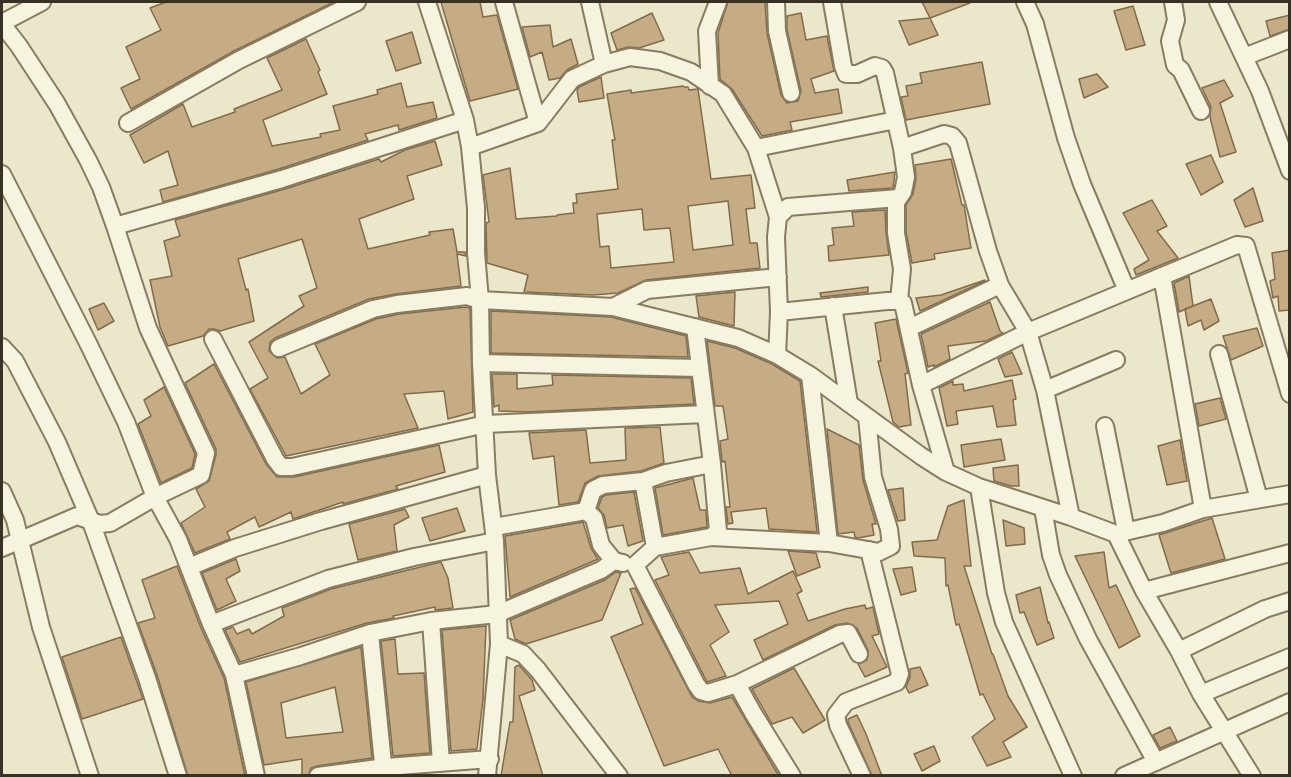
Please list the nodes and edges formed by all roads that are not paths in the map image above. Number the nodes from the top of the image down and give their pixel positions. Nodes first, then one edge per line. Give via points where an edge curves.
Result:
1 (42, 2) edge
2 (357, 2) edge
3 (427, 2) edge
4 (504, 2) edge
5 (590, 2) edge
6 (718, 2) edge
7 (776, 2) edge
8 (832, 2) edge
9 (1025, 2) edge
10 (1173, 2) edge
11 (1218, 2) edge
12 (2, 24) edge
13 (1290, 39) edge
14 (1244, 57) junction
15 (604, 64) junction
16 (710, 86) junction
17 (791, 93) dead end
18 (1201, 111) dead end
19 (465, 120) junction
20 (896, 120) junction
21 (128, 123) dead end
22 (538, 123) junction
23 (470, 147) junction
24 (756, 148) junction
25 (902, 148) junction
26 (1290, 171) edge
27 (2, 174) edge
28 (898, 198) junction
29 (778, 218) junction
30 (115, 226) junction
31 (1162, 276) junction
32 (778, 277) junction
33 (1000, 285) junction
34 (1127, 291) junction
35 (480, 300) junction
36 (899, 301) junction
37 (833, 306) junction
38 (613, 307) junction
39 (779, 312) junction
40 (695, 327) junction
41 (909, 328) junction
42 (1028, 332) junction
43 (213, 339) dead end
44 (2, 346) edge
45 (279, 348) dead end
46 (1219, 354) dead end
47 (777, 355) junction
48 (1116, 360) dead end
49 (481, 363) junction
50 (699, 368) junction
51 (810, 375) junction
52 (921, 385) junction
53 (1045, 390) junction
54 (1290, 394) edge
55 (849, 403) junction
56 (705, 414) junction
57 (867, 417) junction
58 (486, 424) junction
59 (1105, 426) dead end
60 (712, 464) junction
61 (946, 472) junction
62 (487, 475) junction
63 (642, 481) junction
64 (979, 487) junction
65 (2, 491) edge
66 (1290, 494) edge
67 (155, 497) junction
68 (1259, 498) junction
69 (1043, 508) junction
70 (1203, 509) junction
71 (586, 512) junction
72 (1071, 517) junction
73 (90, 519) junction
74 (1121, 533) junction
75 (494, 534) junction
76 (711, 537) junction
77 (21, 541) junction
78 (829, 543) junction
79 (655, 547) junction
80 (2, 548) edge
81 (870, 550) junction
82 (1290, 553) edge
83 (614, 561) junction
84 (635, 565) junction
85 (189, 567) junction
86 (1144, 591) junction
87 (1290, 601) edge
88 (497, 614) junction
89 (431, 621) junction
90 (211, 624) junction
91 (370, 633) junction
92 (499, 644) junction
93 (1179, 651) junction
94 (859, 654) dead end
95 (1290, 657) edge
96 (234, 675) junction
97 (737, 684) junction
98 (1201, 694) junction
99 (1290, 702) edge
100 (1222, 731) junction
101 (1156, 762) junction
102 (441, 763) junction
103 (386, 767) junction
104 (489, 767) edge
105 (90, 776) edge
106 (178, 776) edge
107 (256, 776) edge
108 (318, 776) edge
109 (619, 776) edge
110 (792, 776) edge
111 (862, 776) edge
112 (1073, 776) edge
113 (1124, 776) edge
114 (1252, 776) edge

1 - 12 street
2 - 21 street via 239,60
3 - 19 street
4 - 22 street
5 - 15 street
6 - 16 street via 707,31
7 - 17 street via 777,31
8 - 20 street via 846,74 875,66 882,68
9 - 34 street via 1082,184
10 - 18 street via 1176,20 1170,41 1175,65
11 - 14 street
12 - 30 street via 62,113 101,186
13 - 14 street
14 - 26 street
15 - 16 street via 630,57 660,61 691,72
15 - 22 street via 572,79
16 - 24 street via 723,94
19 - 23 street
19 - 30 street via 282,179
20 - 24 street
20 - 25 street
22 - 23 street
23 - 35 street
24 - 29 street
25 - 28 street via 906,177
25 - 33 street via 944,134 958,143
27 - 67 street via 126,423
28 - 29 street via 788,207
28 - 36 street via 896,233 902,269
29 - 32 street
30 - 67 street via 148,328 206,453 201,475
31 - 34 street
31 - 54 street via 1237,244 1246,246
31 - 70 street
32 - 38 street via 647,290
32 - 39 street
33 - 41 street
33 - 42 street
34 - 42 street
35 - 38 street
35 - 45 street via 467,296 381,307
35 - 49 street
36 - 37 street
36 - 41 street via 903,303
37 - 39 street
37 - 55 street
38 - 40 street
39 - 47 street
40 - 47 street via 738,338
40 - 50 street
41 - 52 street
42 - 52 street
42 - 53 street
43 - 58 street via 281,467
44 - 73 street via 15,361 57,442
46 - 68 street
47 - 51 street
48 - 53 street
49 - 50 street
49 - 58 street
50 - 56 street
51 - 55 street
51 - 78 street
52 - 61 street
53 - 72 street
55 - 57 street
56 - 58 street
56 - 60 street
57 - 61 street
57 - 81 street via 873,477 891,546 879,552
58 - 62 street
59 - 74 street
60 - 63 street
60 - 76 street via 717,531
61 - 64 street
62 - 75 street
62 - 85 street via 302,527
63 - 71 street via 603,485 593,490
63 - 79 street
64 - 69 street
64 - 112 street via 1004,622
65 - 77 street
66 - 68 street
67 - 73 street via 110,523
67 - 85 street
68 - 70 street
69 - 72 street
69 - 101 street via 1058,575 1088,639
70 - 74 street via 1163,524
71 - 75 street
71 - 83 street via 594,518 601,545
72 - 74 street
73 - 77 street via 77,516
73 - 106 street
74 - 86 street
75 - 88 street
75 - 90 street via 328,579
76 - 78 street
76 - 79 street
77 - 80 street
77 - 105 street via 41,627
78 - 81 street
79 - 84 street
81 - 111 street via 900,674 897,682 846,702 837,715
82 - 86 street
83 - 84 street
83 - 88 street
84 - 97 street via 701,691 708,693
85 - 90 street
86 - 93 street
87 - 93 street
88 - 89 street
88 - 92 street
89 - 91 street
89 - 102 street
90 - 96 street
91 - 96 street
91 - 103 street
92 - 104 street
92 - 109 street via 523,654 538,670
93 - 98 street
94 - 97 street via 848,633 840,634
95 - 98 street
96 - 107 street
97 - 110 street
98 - 100 street
99 - 100 street
100 - 101 street
100 - 114 street
101 - 113 street
102 - 103 street
102 - 104 street
103 - 108 street

